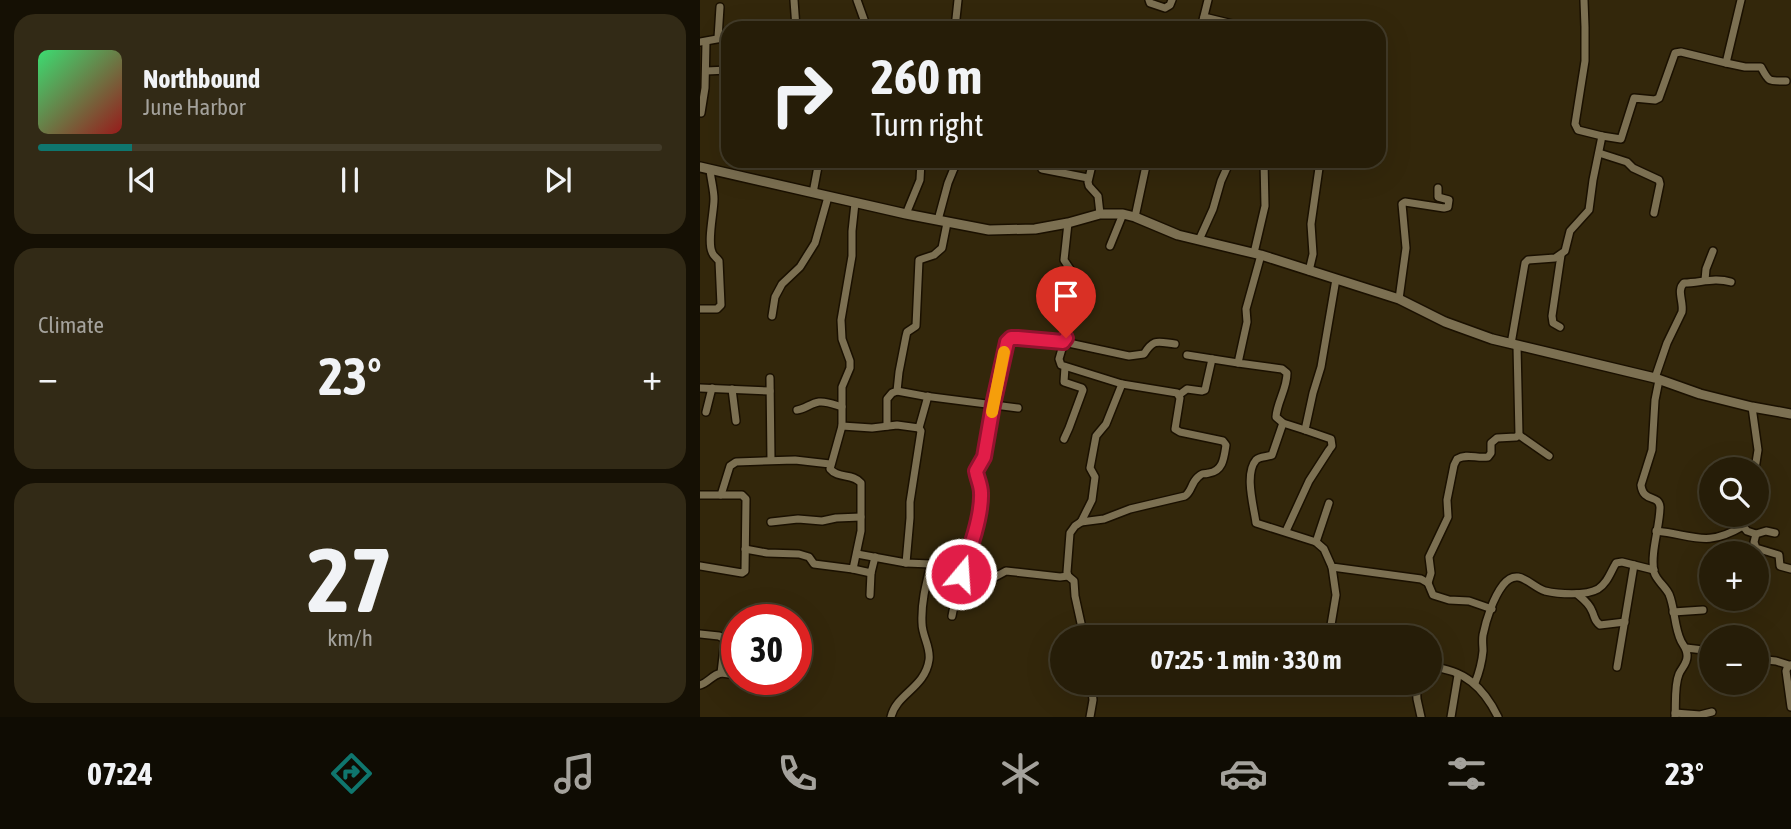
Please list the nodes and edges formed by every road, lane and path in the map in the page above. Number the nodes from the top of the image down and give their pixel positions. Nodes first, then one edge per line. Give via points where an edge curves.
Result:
1 (794, 0) edge
2 (857, 0) edge
3 (958, 0) edge
4 (1149, 0) edge
5 (1172, 0) edge
6 (1208, 0) edge
7 (1584, 0) edge
8 (1741, 0) edge
9 (720, 7) dead end
10 (1204, 17) junction
11 (796, 21) edge
12 (864, 21) edge
13 (956, 21) edge
14 (1203, 21) edge
15 (1220, 21) edge
16 (718, 38) junction
17 (721, 38) edge
18 (703, 42) edge
19 (1727, 63) junction
20 (721, 70) edge
21 (706, 71) junction
22 (1786, 81) dead end
23 (701, 113) edge
24 (1602, 136) junction
25 (1600, 153) junction
26 (818, 168) edge
27 (921, 168) edge
28 (954, 168) edge
29 (1091, 168) edge
30 (1146, 168) edge
31 (1227, 168) edge
32 (1264, 168) edge
33 (1319, 168) edge
34 (705, 169) edge
35 (1042, 169) dead end
36 (1088, 178) junction
37 (1438, 188) dead end
38 (813, 193) junction
39 (828, 197) junction
40 (855, 203) junction
41 (1654, 213) dead end
42 (906, 214) junction
43 (1100, 214) junction
44 (1123, 214) junction
45 (1135, 217) junction
46 (712, 221) junction
47 (943, 221) junction
48 (700, 222) edge
49 (1068, 223) junction
50 (1199, 240) junction
51 (1110, 246) dead end
52 (711, 249) junction
53 (700, 250) edge
54 (1713, 251) dead end
55 (1257, 254) junction
56 (1561, 255) junction
57 (1309, 271) junction
58 (1336, 279) junction
59 (1705, 280) junction
60 (1731, 282) dead end
61 (1399, 299) junction
62 (700, 309) edge
63 (772, 316) dead end
64 (1560, 327) dead end
65 (1063, 342) junction
66 (1175, 344) dead end
67 (1514, 345) junction
68 (1187, 355) dead end
69 (1212, 359) junction
70 (1238, 363) junction
71 (1066, 368) junction
72 (770, 378) dead end
73 (1657, 379) junction
74 (1122, 384) junction
75 (700, 388) edge
76 (712, 388) junction
77 (733, 389) junction
78 (770, 391) junction
79 (897, 391) junction
80 (1179, 395) junction
81 (928, 396) junction
82 (993, 405) junction
83 (1752, 407) junction
84 (842, 408) junction
85 (1018, 408) dead end
86 (797, 410) dead end
87 (705, 412) dead end
88 (1791, 414) edge
89 (736, 421) dead end
90 (1283, 423) junction
91 (842, 426) junction
92 (887, 426) junction
93 (919, 428) junction
94 (1305, 430) junction
95 (1519, 435) junction
96 (1063, 439) dead end
97 (1549, 456) dead end
98 (1757, 457) edge
99 (771, 460) junction
100 (830, 464) junction
101 (700, 495) edge
102 (722, 495) junction
103 (1329, 503) dead end
104 (861, 517) junction
105 (771, 522) dead end
106 (1081, 522) junction
107 (1741, 527) edge
108 (1744, 527) edge
109 (1286, 531) junction
110 (1656, 531) junction
111 (1775, 533) dead end
112 (1756, 534) junction
113 (1316, 542) junction
114 (745, 549) junction
115 (856, 554) junction
116 (875, 557) junction
117 (905, 563) junction
118 (931, 564) junction
119 (1634, 565) junction
120 (700, 566) edge
121 (963, 567) junction
122 (1332, 567) junction
123 (853, 569) junction
124 (1791, 569) edge
125 (1654, 570) junction
126 (872, 573) junction
127 (1068, 576) junction
128 (1428, 583) junction
129 (1577, 594) junction
130 (870, 595) dead end
131 (1492, 609) junction
132 (1699, 610) edge
133 (1673, 611) junction
134 (952, 616) dead end
135 (1625, 622) junction
136 (1081, 625) edge
137 (1331, 625) edge
138 (700, 634) edge
139 (721, 637) edge
140 (1686, 648) junction
141 (1699, 650) edge
142 (1769, 660) edge
143 (1790, 665) edge
144 (1617, 667) dead end
145 (1442, 669) edge
146 (721, 673) edge
147 (1458, 675) junction
148 (1475, 683) junction
149 (700, 685) edge
150 (1092, 695) edge
151 (1416, 695) edge
152 (1791, 707) edge
153 (1712, 712) dead end
154 (1675, 715) edge
155 (891, 717) edge
156 (1090, 717) edge
157 (1421, 717) edge
158 (1451, 717) edge
159 (1498, 717) edge

1 - 11 street
2 - 12 street
3 - 13 street
4 - 5 street via 1165,8
6 - 10 street
7 - 24 street via 1585,61 1575,124 1578,130
8 - 19 street
9 - 16 street
10 - 14 street
10 - 15 street
16 - 17 street
16 - 18 street
18 - 21 street
19 - 22 street via 1761,67 1766,79
19 - 24 street via 1675,53 1658,98 1634,98 1620,139
20 - 21 street
21 - 23 street
24 - 25 street
25 - 41 street via 1659,180
25 - 56 street via 1589,210 1570,232
26 - 38 street
27 - 42 street
28 - 47 street
29 - 36 street
30 - 45 street
31 - 50 street
32 - 55 street via 1265,206
33 - 57 street
34 - 38 street
34 - 46 street via 714,198
35 - 36 street
36 - 43 street via 1098,196
37 - 61 street via 1438,197 1449,200 1448,207 1402,204 1406,248
38 - 39 street
39 - 40 street
39 - 63 street via 814,243 800,267 782,284
40 - 42 street
40 - 84 street via 841,320 850,361 841,393
42 - 47 street
43 - 44 street
43 - 49 street
44 - 45 street
44 - 51 street
45 - 50 street
46 - 48 street
46 - 52 street
47 - 49 street via 989,230
47 - 79 street via 942,248 919,260 916,326 907,332
49 - 65 street via 1064,260 1073,275
50 - 55 street
52 - 53 street
52 - 62 street via 719,261 721,305
54 - 59 street
55 - 57 street
55 - 70 street
56 - 64 street via 1552,316
56 - 67 street via 1525,264
57 - 58 street
58 - 61 street
58 - 94 street
59 - 60 street
59 - 73 street via 1680,286 1682,312
61 - 67 street via 1458,327
65 - 66 street via 1129,356 1144,354 1156,342
65 - 71 street via 1059,362
65 - 82 street via 1011,338
67 - 73 street
67 - 95 street
68 - 69 street
69 - 70 street
69 - 80 street via 1205,390 1187,389
70 - 90 street via 1287,373 1275,414
71 - 74 street
71 - 96 street via 1064,382 1083,390
72 - 78 street
73 - 83 street
73 - 110 street via 1652,450 1641,485 1644,495 1659,502
74 - 80 street
74 - 106 street via 1096,436 1090,468 1095,486
75 - 76 street
76 - 77 street
76 - 87 street
77 - 78 street
77 - 89 street
78 - 99 street
79 - 81 street
79 - 92 street via 887,399
80 - 106 street via 1175,429 1225,442 1219,469 1202,474 1185,496
81 - 82 street
81 - 93 street
82 - 85 street
82 - 121 street via 984,457 976,471 980,507
83 - 88 street
83 - 98 street
84 - 86 street via 819,402
84 - 91 street
90 - 94 street
90 - 109 street via 1272,455 1256,460 1251,483 1256,523
91 - 92 street
91 - 100 street
92 - 93 street
93 - 117 street
94 - 109 street via 1331,439 1332,446
95 - 97 street
95 - 128 street via 1497,438 1488,457 1457,458 1447,500 1448,517 1429,557
99 - 100 street
99 - 102 street via 732,463
100 - 104 street via 831,472 861,482
101 - 102 street
102 - 114 street via 746,499
103 - 113 street
104 - 105 street
104 - 115 street
106 - 127 street via 1070,533
107 - 110 street via 1723,536 1699,539
108 - 112 street
109 - 113 street
110 - 125 street
111 - 112 street
112 - 124 street via 1756,548 1779,555 1780,566
113 - 122 street
114 - 120 street via 744,572
114 - 123 street via 799,554 814,564
115 - 116 street
115 - 123 street
116 - 117 street
116 - 126 street
117 - 118 street
118 - 121 street
118 - 155 street via 922,622 930,659 918,684 898,701
119 - 125 street
119 - 129 street via 1616,563 1598,588
119 - 135 street
121 - 127 street via 995,577 1006,571
121 - 134 street
122 - 128 street via 1408,576
122 - 137 street via 1336,595
123 - 126 street
125 - 133 street
126 - 130 street
127 - 136 street via 1074,581
128 - 131 street via 1433,595
129 - 131 street via 1544,590 1517,577 1503,586
129 - 135 street via 1601,625
131 - 148 street
132 - 133 street
133 - 140 street
135 - 144 street
138 - 139 street
140 - 141 street
140 - 154 street via 1688,658 1678,676
142 - 143 street
143 - 152 street via 1786,671
145 - 147 street
146 - 149 street
147 - 148 street
147 - 158 street
148 - 159 street
150 - 156 street
151 - 157 street
153 - 154 street

